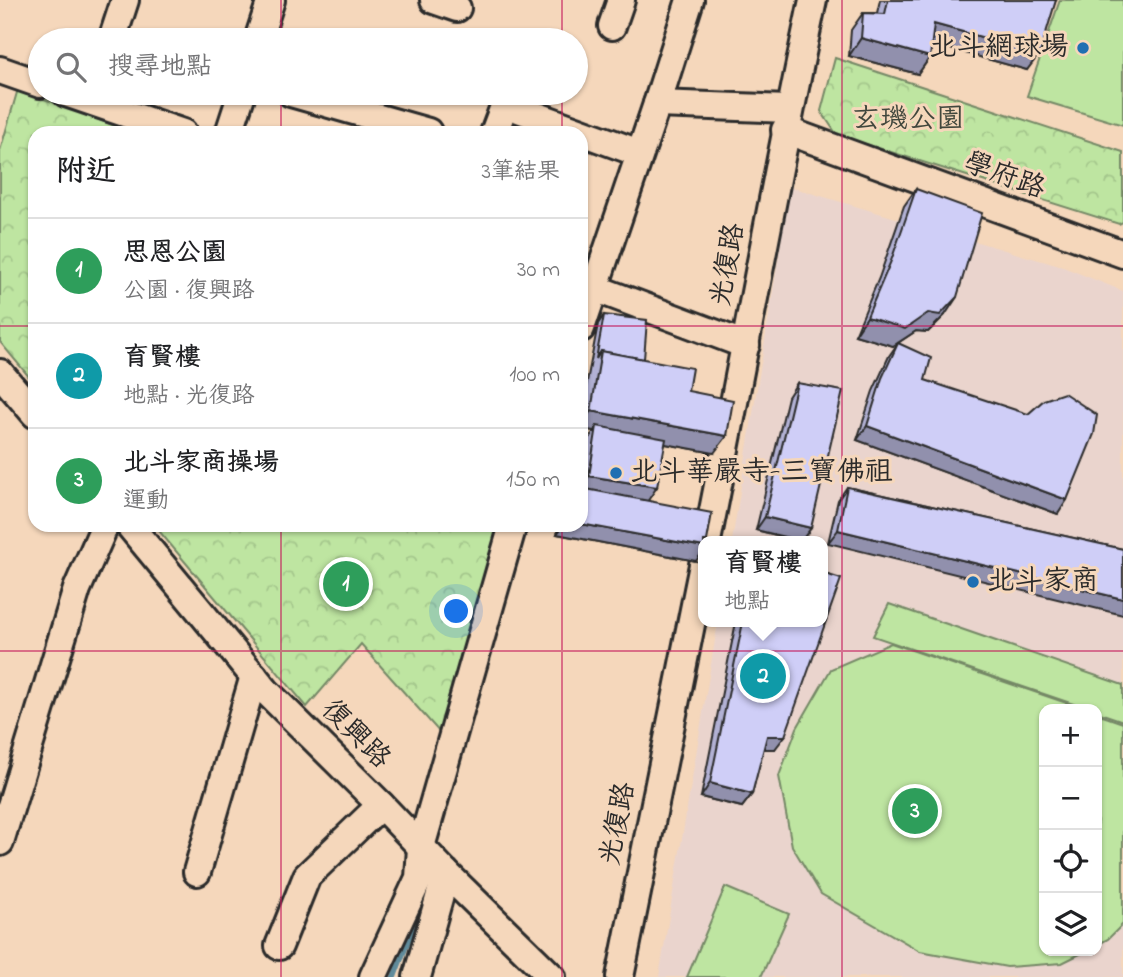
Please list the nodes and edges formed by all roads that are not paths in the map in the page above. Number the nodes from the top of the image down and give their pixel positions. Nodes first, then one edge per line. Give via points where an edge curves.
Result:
1 (125, 0) edge
2 (271, 0) edge
3 (621, 0) edge
4 (690, 0) edge
5 (813, 0) edge
6 (612, 26) dead end
7 (116, 28) edge
8 (262, 28) edge
9 (0, 70) edge
10 (28, 80) edge
11 (657, 104) junction
12 (101, 105) edge
13 (238, 105) edge
14 (332, 105) edge
15 (505, 105) edge
16 (522, 105) edge
17 (788, 120) junction
18 (163, 126) edge
19 (231, 126) edge
20 (407, 126) edge
21 (497, 126) edge
22 (573, 126) edge
23 (588, 132) edge
24 (639, 153) junction
25 (1123, 254) edge
26 (588, 286) edge
27 (746, 345) junction
28 (0, 373) edge
29 (28, 406) edge
30 (102, 532) edge
31 (135, 532) edge
32 (511, 532) edge
33 (708, 536) edge
34 (698, 590) edge
35 (254, 676) junction
36 (380, 805) junction
37 (0, 842) edge
38 (421, 847) junction
39 (197, 872) dead end
40 (446, 873) junction
41 (279, 946) dead end
42 (373, 977) edge
43 (417, 977) edge
44 (552, 977) edge
45 (620, 977) edge

1 - 7 street
2 - 8 street
3 - 6 street
4 - 11 street
5 - 17 street, 光復路
9 - 10 street
11 - 17 street, 學府路
11 - 24 street
12 - 18 street
13 - 19 street
14 - 20 street
15 - 21 street
16 - 22 street
17 - 25 street, 學府路
17 - 27 street, 光復路
23 - 24 street
24 - 26 street
26 - 27 street
27 - 33 street, 光復路
28 - 29 street
30 - 37 street via 77,589
31 - 35 street, 復興路
32 - 38 street
34 - 45 street, 光復路
35 - 36 street, 復興路
35 - 39 street
36 - 38 street, 復興路
36 - 41 street via 307,876
38 - 40 street, 復興路
38 - 42 street via 419,878
40 - 43 street
40 - 44 street, 復興路

